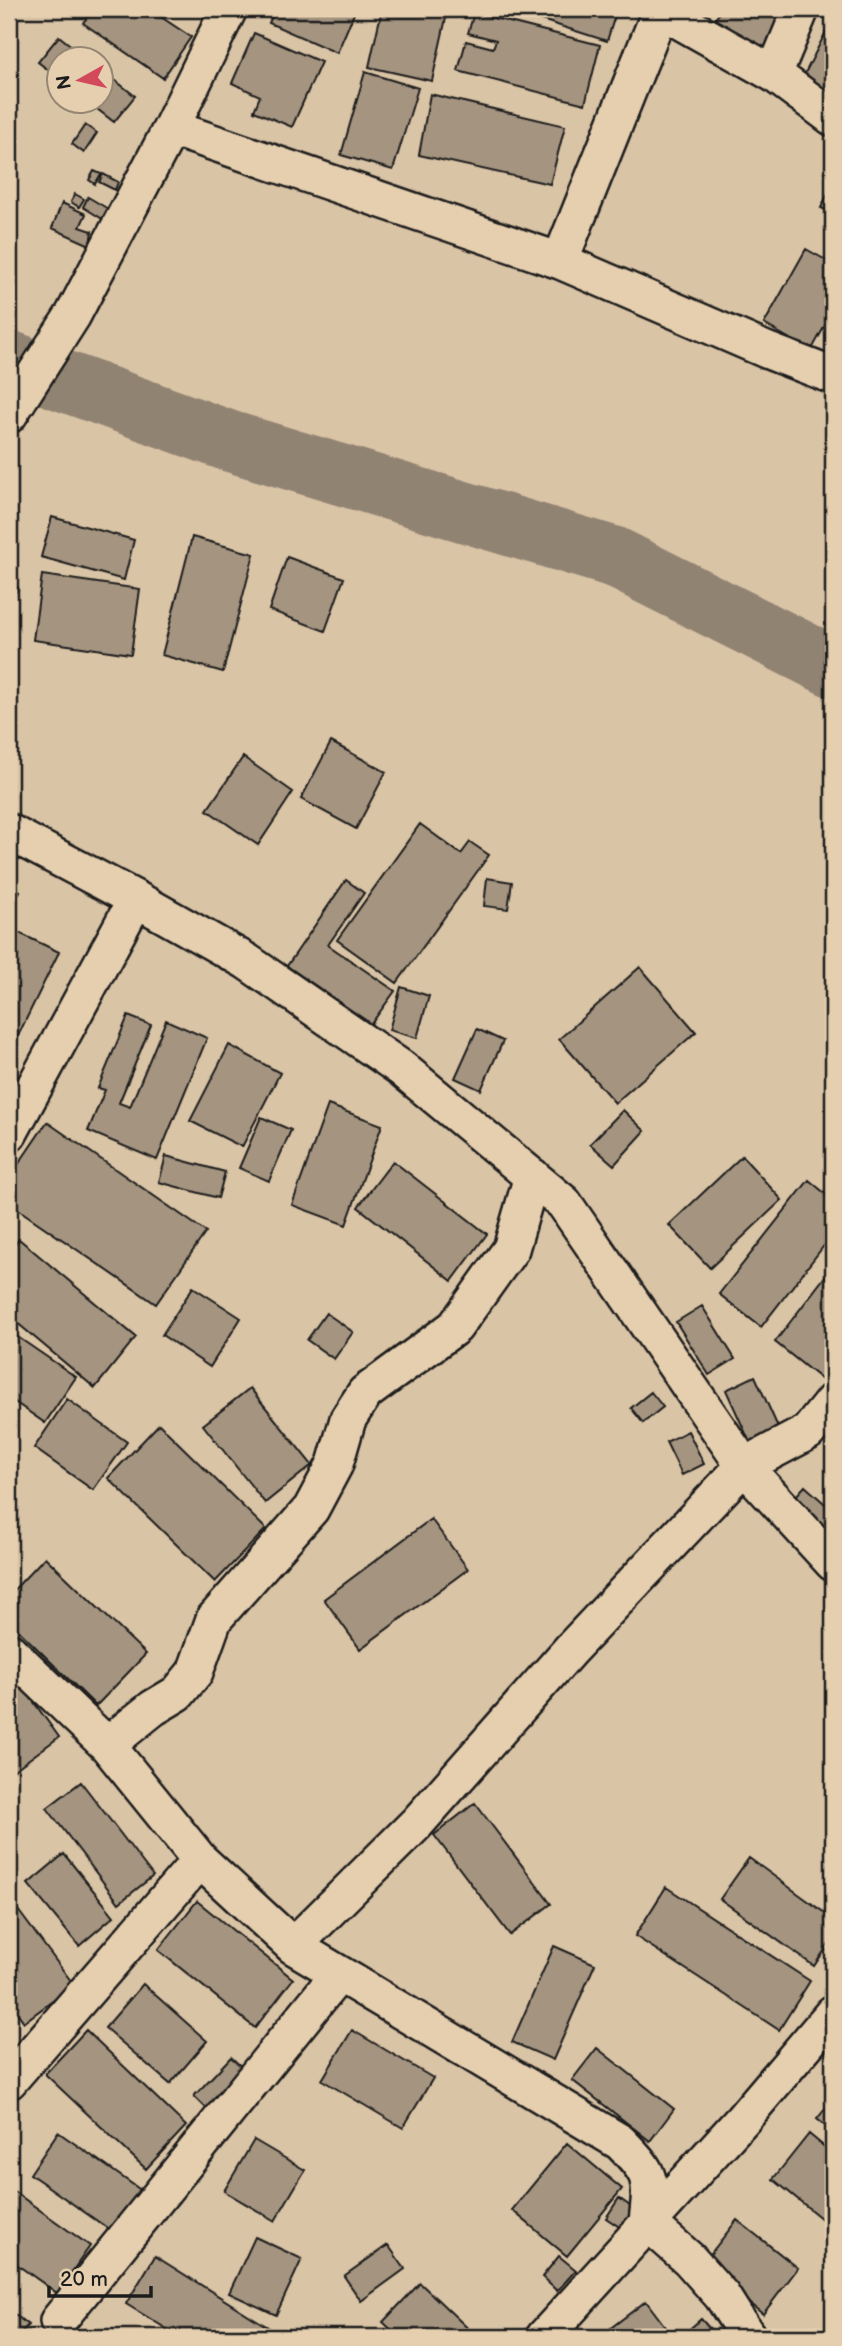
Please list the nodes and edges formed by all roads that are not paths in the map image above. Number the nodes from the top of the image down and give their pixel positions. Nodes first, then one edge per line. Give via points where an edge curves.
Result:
1 (229, 9) edge
2 (660, 9) edge
3 (801, 9) edge
4 (774, 74) junction
5 (833, 118) edge
6 (171, 128) junction
7 (560, 261) junction
8 (833, 376) edge
9 (9, 415) edge
10 (9, 832) edge
11 (136, 899) junction
12 (9, 1134) edge
13 (532, 1175) junction
14 (833, 1401) edge
15 (820, 1437) edge
16 (744, 1466) junction
17 (833, 1563) edge
18 (9, 1651) edge
19 (107, 1745) junction
20 (200, 1860) junction
21 (293, 1946) junction
22 (338, 1975) junction
23 (833, 2013) edge
24 (9, 2081) edge
25 (646, 2222) junction
26 (58, 2321) dead end
27 (544, 2337) edge
28 (748, 2337) edge

1 - 6 street
2 - 4 street
2 - 7 street
3 - 4 street
4 - 5 street
6 - 7 street
6 - 9 street via 73,315
7 - 8 street
10 - 11 street
11 - 12 street
11 - 13 street via 246,961 401,1068
13 - 16 street via 564,1203
13 - 19 street via 511,1249 455,1327 365,1392 348,1419 335,1464 311,1509 214,1619 195,1672 178,1693
14 - 15 street
15 - 16 street
16 - 17 street
16 - 21 street via 570,1650 417,1823
18 - 19 street
19 - 20 street
20 - 21 street
20 - 24 street
21 - 22 street
22 - 25 street via 620,2142 644,2165 651,2186
22 - 26 street
23 - 25 street via 742,2120
25 - 27 street
25 - 28 street via 722,2296

